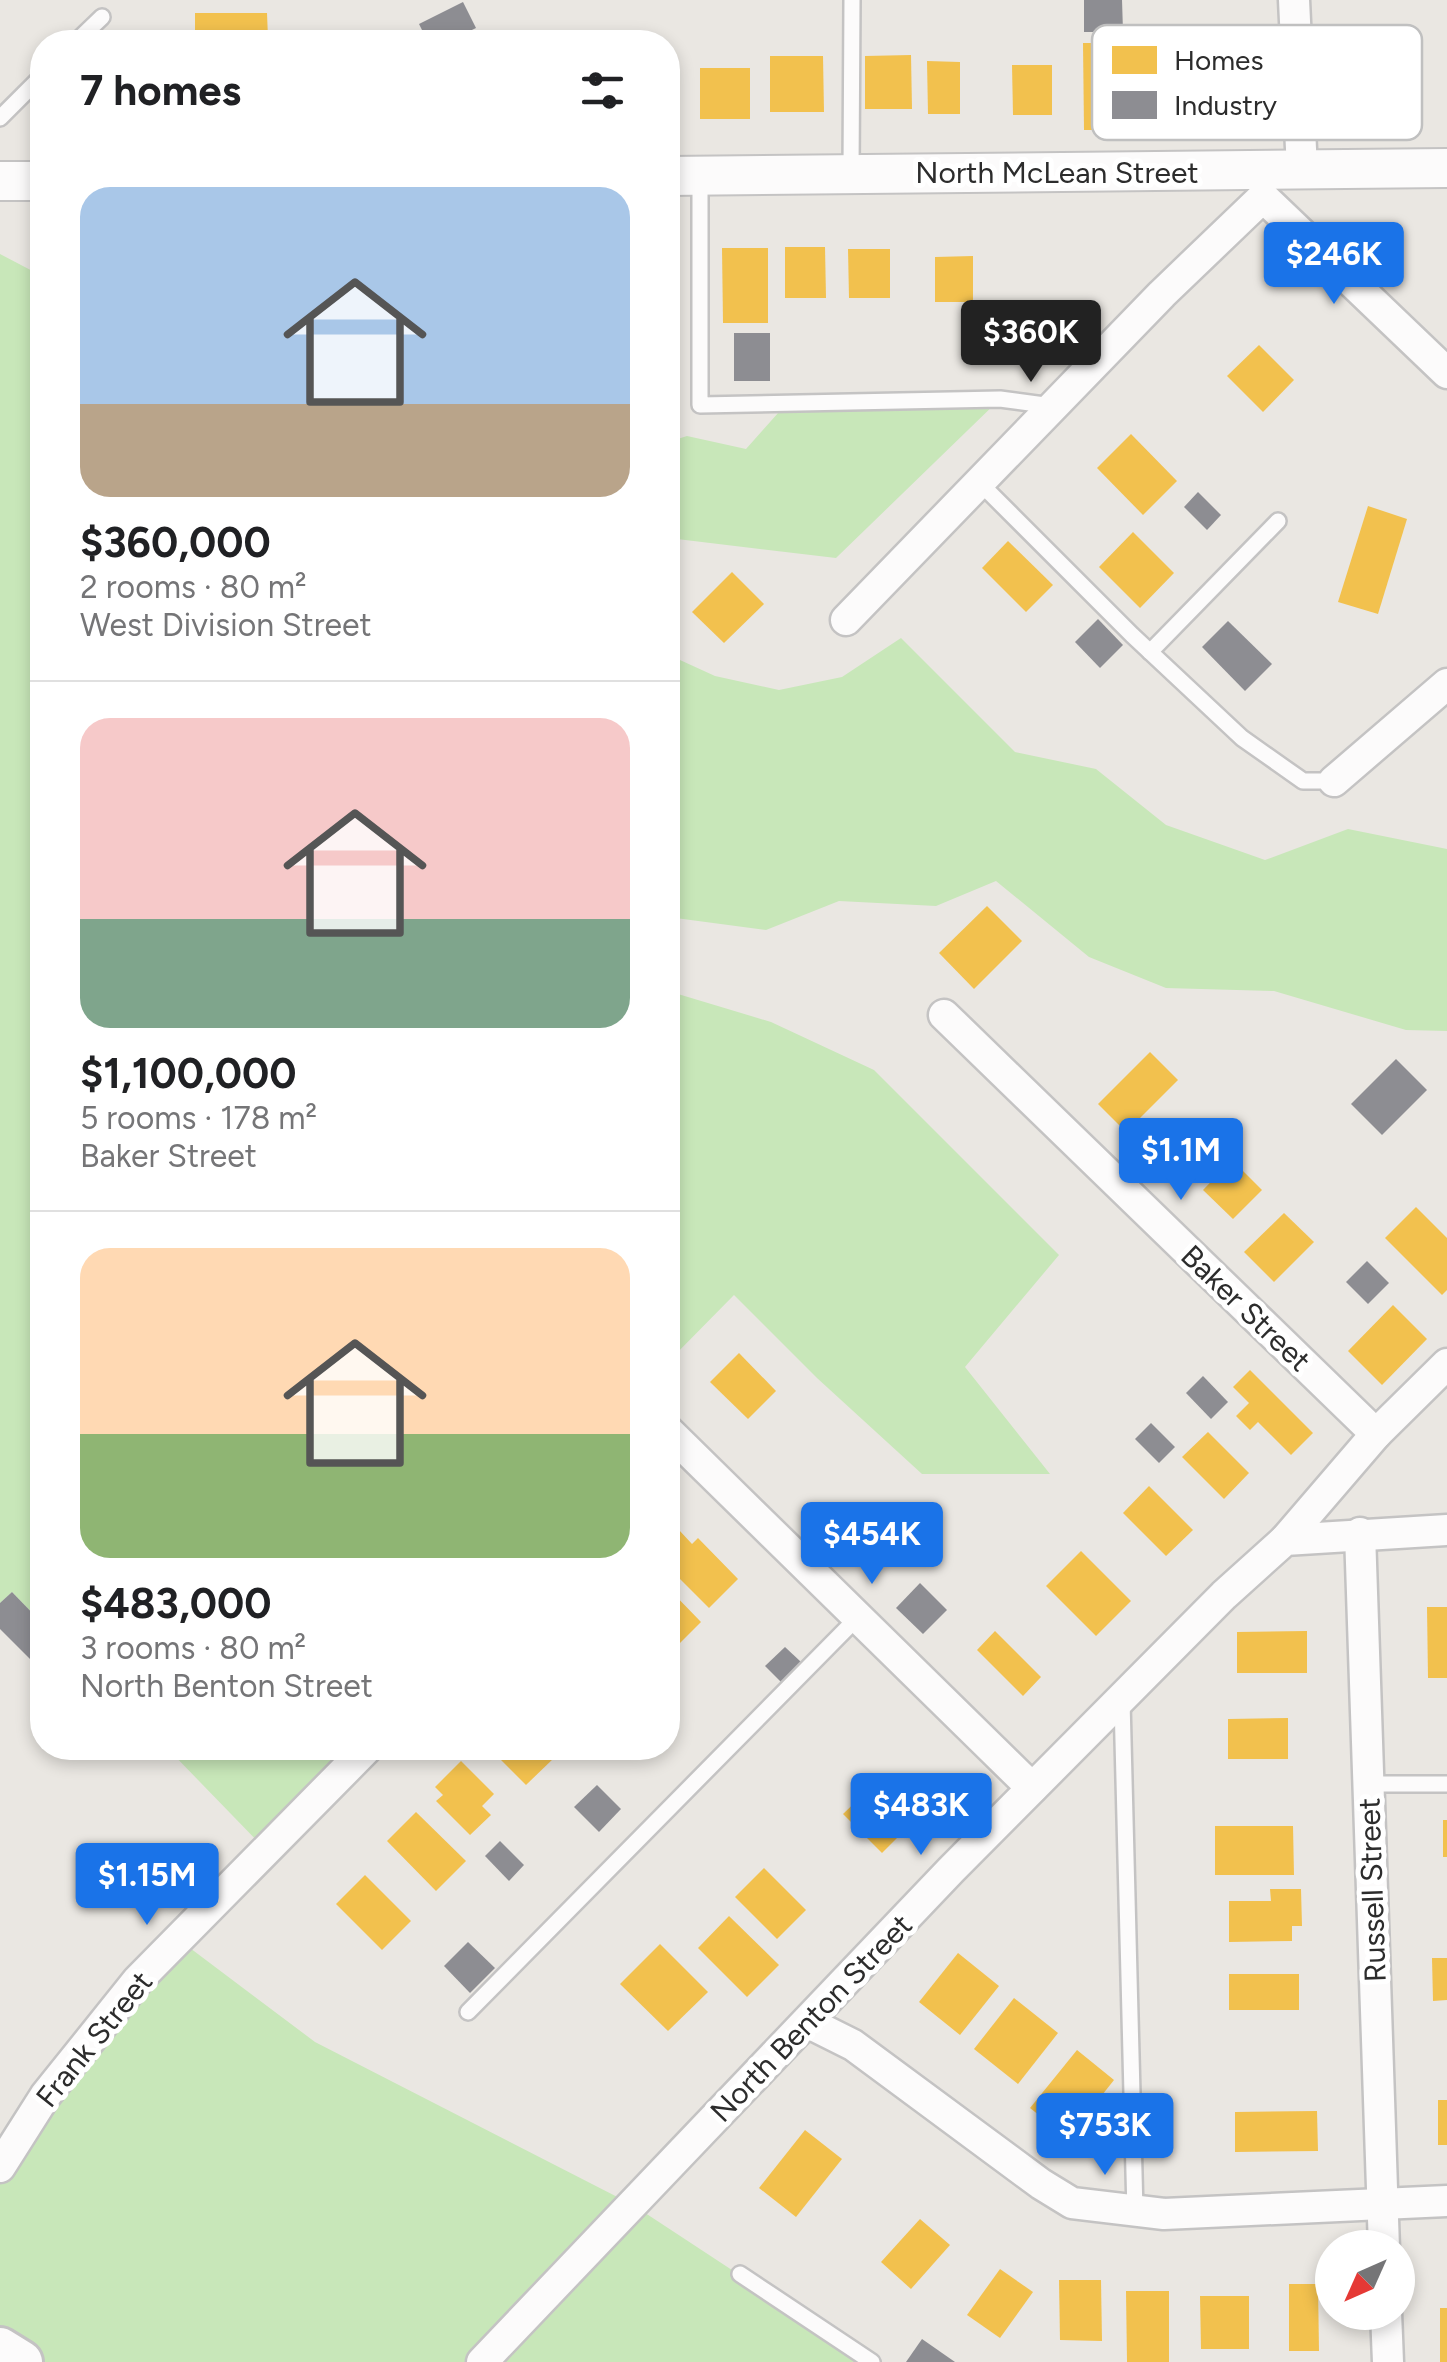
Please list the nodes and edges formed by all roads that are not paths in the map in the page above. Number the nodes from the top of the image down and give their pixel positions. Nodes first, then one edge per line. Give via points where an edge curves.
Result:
1 (852, 0) edge
2 (1294, 0) edge
3 (102, 17) dead end
4 (1295, 25) edge
5 (88, 30) edge
6 (30, 88) edge
7 (0, 118) edge
8 (1301, 140) edge
9 (1447, 168) edge
10 (1302, 170) junction
11 (851, 173) junction
12 (684, 175) edge
13 (30, 180) edge
14 (0, 181) edge
15 (1260, 184) junction
16 (1447, 373) edge
17 (1052, 406) junction
18 (979, 482) junction
19 (1278, 522) dead end
20 (846, 620) dead end
21 (1150, 652) junction
22 (1443, 695) edge
23 (1334, 781) joint
24 (944, 1015) dead end
25 (1447, 1364) edge
26 (1376, 1434) junction
27 (680, 1448) edge
28 (1447, 1530) edge
29 (1360, 1533) junction
30 (1286, 1540) junction
31 (859, 1616) junction
32 (1122, 1698) junction
33 (355, 1760) edge
34 (1369, 1784) junction
35 (1447, 1784) edge
36 (1032, 1788) junction
37 (468, 2012) dead end
38 (807, 2022) junction
39 (0, 2167) edge
40 (1447, 2200) edge
41 (1383, 2204) junction
42 (1135, 2212) junction
43 (1384, 2230) edge
44 (740, 2274) dead end
45 (1387, 2330) edge
46 (0, 2349) edge
47 (22, 2362) edge
48 (482, 2362) edge
49 (872, 2362) edge
50 (1388, 2362) edge

1 - 11 lane
2 - 4 street
3 - 5 lane
6 - 7 lane
8 - 10 street
9 - 10 street, North McLean Street
10 - 15 street, North McLean Street
11 - 12 street, North McLean Street
11 - 15 street, North McLean Street
12 - 17 lane via 700,405 1000,400
13 - 14 street
15 - 16 street
15 - 17 street
17 - 18 street
18 - 20 street
18 - 21 lane
19 - 21 lane
21 - 23 lane via 1242,738 1303,781
22 - 23 street
24 - 26 street, Baker Street
25 - 26 street, North Benton Street
26 - 30 street, North Benton Street
27 - 31 street
28 - 29 street
29 - 30 street
29 - 34 street, Russell Street
30 - 32 street, North Benton Street
31 - 36 street
31 - 37 lane
32 - 36 street, North Benton Street
32 - 42 lane
33 - 39 street, Frank Street via 138,1980 44,2096
34 - 35 lane
34 - 41 street, Russell Street
36 - 38 street, North Benton Street
38 - 42 street via 853,2046 1072,2203
38 - 48 street, North Benton Street
40 - 41 street
41 - 42 street
41 - 43 street, Russell Street
44 - 49 lane
45 - 50 street
46 - 47 main road

